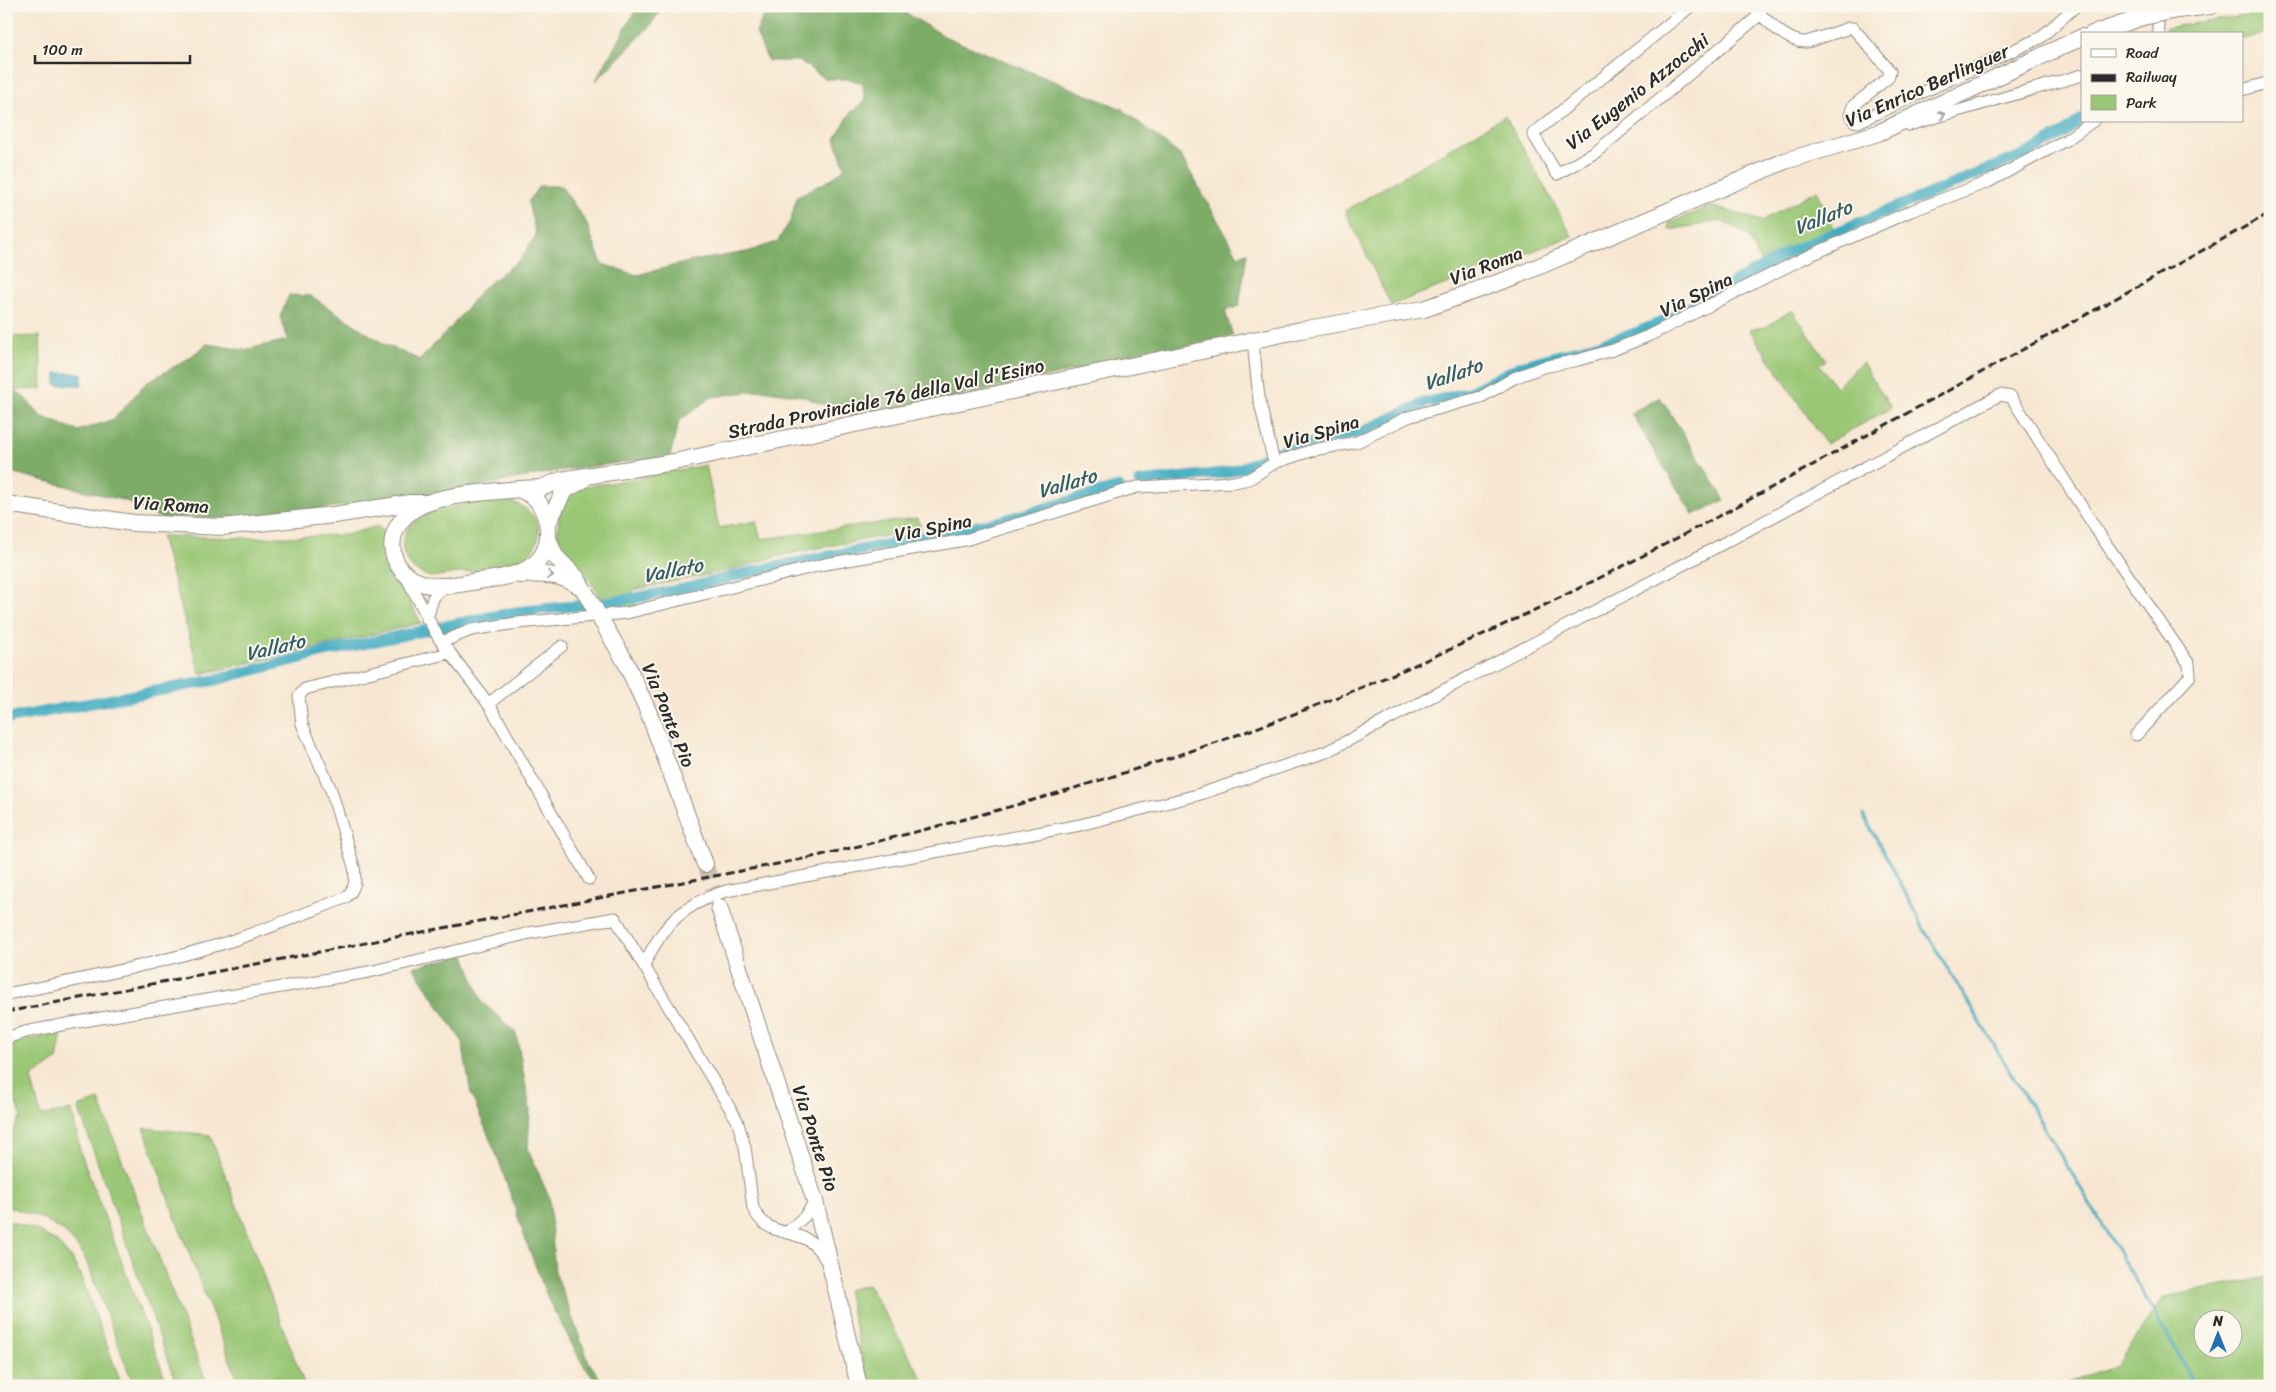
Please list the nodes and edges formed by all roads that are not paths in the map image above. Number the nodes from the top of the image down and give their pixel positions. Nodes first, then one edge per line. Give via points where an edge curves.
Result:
1 (1691, 6) edge
2 (2076, 6) edge
3 (2156, 6) edge
4 (2211, 6) edge
5 (1757, 10) edge
6 (2098, 32) edge
7 (2159, 32) edge
8 (2081, 37) edge
9 (2081, 76) edge
10 (2270, 82) edge
11 (2244, 89) edge
12 (2091, 122) edge
13 (1878, 133) junction
14 (1785, 161) joint
15 (1253, 341) junction
16 (1186, 355) joint
17 (1273, 458) junction
18 (593, 475) junction
19 (520, 489) junction
20 (426, 503) junction
21 (6, 504) edge
22 (334, 515) junction
23 (548, 523) junction
24 (395, 531) junction
25 (549, 541) junction
26 (405, 575) junction
27 (514, 576) junction
28 (444, 586) junction
29 (585, 592) junction
30 (599, 614) junction
31 (429, 620) junction
32 (440, 640) junction
33 (562, 646) dead end
34 (449, 653) junction
35 (488, 704) junction
36 (2136, 735) dead end
37 (705, 864) tunnel mouth
38 (589, 879) dead end
39 (719, 907) tunnel mouth
40 (644, 965) junction
41 (6, 994) edge
42 (6, 1038) edge
43 (815, 1200) junction
44 (822, 1227) junction
45 (784, 1232) junction
46 (806, 1239) junction
47 (831, 1269) junction
48 (859, 1386) edge

1 - 5 street, Via Eugenio Azzocchi via 1533,134 1557,174 1596,152
2 - 5 street via 2040,38 1862,121 1854,121 1850,115 1853,106 1890,75 1889,68 1853,28 1801,43 1790,38
3 - 7 street
4 - 6 main road, bridge via 2143,17
8 - 13 main road, Via Enrico Berlinguer
13 -> 9 street
10 - 11 street
12 - 17 street, Via Spina via 2066,140 1988,182 1804,258 1648,336 1578,360 1543,366 1481,397 1408,417 1357,442
13 - 14 main road, Via Enrico Berlinguer
14 - 15 main road, Via Roma via 1514,277 1424,309
15 - 16 main road, Via Roma
15 - 17 street via 1260,399
16 - 18 main road, Strada Provinciale 76 della Val d'Esino via 867,423
17 - 30 street, Via Spina via 1249,479 1137,488 965,540 825,564 628,613
18 - 19 main road, Strada Provinciale 76 della Val d'Esino via 561,480 541,488
18 - 23 main road, Strada Provinciale 76 della Val d'Esino via 564,492
19 - 20 main road, Strada Provinciale 76 della Val d'Esino
19 - 23 main road via 536,498
20 - 22 main road, Strada Provinciale 76 della Val d'Esino
20 - 24 main road, Strada Provinciale 76 della Val d'Esino via 403,518
21 - 22 main road, Via Roma via 133,523 222,527
22 - 24 main road via 381,518
23 - 25 main road
24 - 26 main road via 395,559
25 - 27 main road via 541,558
25 - 29 main road, Via Ponte Pio via 555,556 569,568
26 - 28 main road via 427,586
26 - 31 street
27 - 28 main road
27 -> 29 main road via 568,578
28 - 31 street via 433,598
29 - 30 main road, Via Ponte Pio
30 - 32 street, Via Spina via 471,630
30 - 37 main road, Via Ponte Pio via 648,711
31 - 32 street
32 - 34 street
33 - 35 street
34 - 35 street
34 - 41 street via 305,689 299,696 302,724 331,790 354,867 354,886 345,898 233,940 166,960
35 - 38 street
36 - 40 street via 2190,676 2188,664 2011,397 2000,395 1326,752 1197,795 1080,825 706,897 680,913 656,939
39 - 43 main road, Via Ponte Pio
40 - 42 street via 615,918 530,933 369,972 72,1023
40 - 45 street via 737,1120 757,1216 763,1225
43 - 44 main road, Via Ponte Pio
43 - 45 street via 805,1216
44 - 45 street via 802,1224
44 - 46 street
44 - 47 main road, Via Ponte Pio
45 - 46 street
46 - 47 street via 817,1248
47 - 48 main road, Via Ponte Pio

